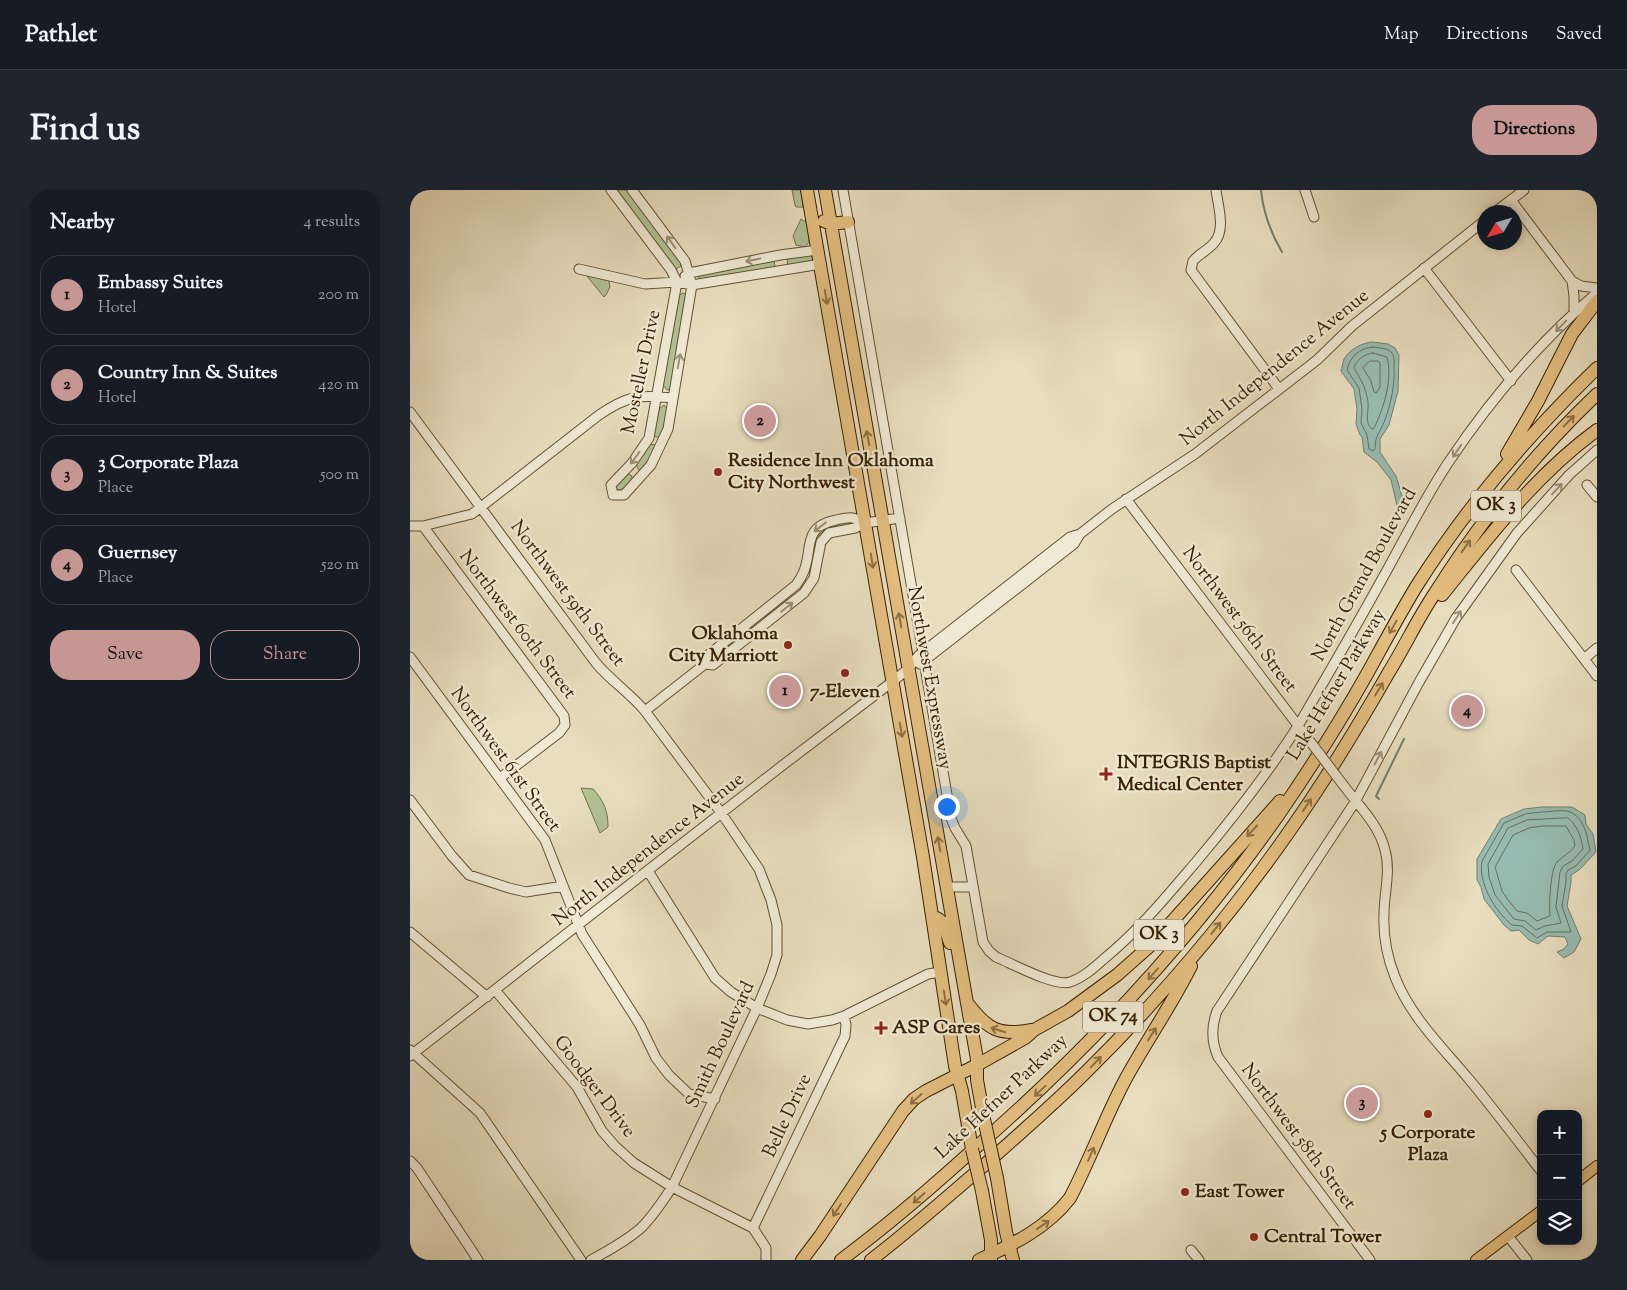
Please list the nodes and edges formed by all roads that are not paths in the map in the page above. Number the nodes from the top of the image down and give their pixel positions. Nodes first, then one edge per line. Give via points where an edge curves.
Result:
1 (611, 190) edge
2 (632, 190) edge
3 (807, 190) edge
4 (825, 190) edge
5 (843, 190) edge
6 (1216, 190) edge
7 (1305, 190) edge
8 (1524, 190) edge
9 (1511, 200) junction
10 (1504, 205) edge
11 (812, 215) junction
12 (1314, 217) dead end
13 (848, 222) junction
14 (831, 224) junction
15 (1477, 226) edge
16 (818, 250) junction
17 (780, 255) junction
18 (821, 264) junction
19 (838, 264) junction
20 (1424, 268) junction
21 (579, 269) dead end
22 (782, 270) junction
23 (689, 273) junction
24 (676, 279) junction
25 (1572, 281) junction
26 (692, 285) junction
27 (1597, 288) edge
28 (1597, 293) edge
29 (1597, 301) edge
30 (1574, 313) junction
31 (1597, 368) edge
32 (1511, 381) junction
33 (1279, 389) junction
34 (1597, 394) edge
35 (656, 397) junction
36 (672, 398) junction
37 (410, 412) edge
38 (1597, 430) edge
39 (1597, 450) edge
40 (1489, 485) junction
41 (1588, 485) dead end
42 (1597, 497) edge
43 (1126, 499) junction
44 (481, 508) junction
45 (900, 518) junction
46 (883, 520) junction
47 (865, 522) junction
48 (410, 526) edge
49 (423, 526) junction
50 (808, 549) junction
51 (820, 552) junction
52 (1516, 570) dead end
53 (800, 580) junction
54 (807, 589) junction
55 (1411, 631) junction
56 (1597, 648) edge
57 (923, 657) junction
58 (410, 658) edge
59 (1584, 659) junction
60 (705, 664) junction
61 (908, 668) junction
62 (1597, 676) edge
63 (892, 682) junction
64 (645, 711) junction
65 (1298, 726) junction
66 (1309, 770) junction
67 (500, 778) junction
68 (410, 800) edge
69 (1356, 802) junction
70 (722, 814) junction
71 (923, 858) junction
72 (648, 871) junction
73 (563, 886) junction
74 (946, 887) junction
75 (973, 887) junction
76 (933, 917) junction
77 (579, 924) junction
78 (410, 932) edge
79 (1200, 948) junction
80 (941, 972) junction
81 (963, 981) junction
82 (496, 990) junction
83 (486, 997) junction
84 (967, 1002) junction
85 (757, 1008) junction
86 (844, 1016) junction
87 (1034, 1030) junction
88 (411, 1053) edge
89 (977, 1065) junction
90 (958, 1075) junction
91 (715, 1100) junction
92 (410, 1161) edge
93 (1537, 1166) edge
94 (1597, 1166) edge
95 (1582, 1178) edge
96 (672, 1187) junction
97 (1537, 1213) edge
98 (753, 1228) junction
99 (1508, 1236) junction
100 (1010, 1244) junction
101 (1191, 1250) dead end
102 (991, 1257) edge
103 (478, 1260) edge
104 (581, 1260) edge
105 (591, 1260) edge
106 (766, 1260) edge
107 (802, 1260) edge
108 (841, 1260) edge
109 (871, 1260) edge
110 (979, 1260) edge
111 (1013, 1260) edge
112 (1199, 1260) edge
113 (1370, 1260) edge
114 (1476, 1260) edge
115 (1527, 1260) edge

1 - 24 street
23 -> 2 street via 685,261
3 - 11 highway, Northwest Expressway
4 - 14 highway, Northwest Expressway
5 - 13 street, Northwest Expressway
6 - 33 street via 1219,236 1193,261 1191,270
7 - 12 street
8 - 9 street
9 - 10 street
9 - 25 street
11 - 14 highway
11 - 16 highway, Northwest Expressway
13 - 14 highway
13 - 45 street, Northwest Expressway
14 - 19 highway, Northwest Expressway
15 - 20 street, North Independence Avenue
16 - 17 street
16 - 18 highway, Northwest Expressway
16 - 19 highway via 824,251
17 - 22 street
17 -> 23 street
18 - 22 street
18 -> 47 highway, Northwest Expressway
46 -> 19 highway, Northwest Expressway
20 - 32 street
20 - 33 street, North Independence Avenue
21 - 24 street via 644,284
22 - 26 street
23 - 24 street
23 - 26 street
24 - 26 street
24 - 35 street, Mosteller Drive
25 - 27 street via 1580,286
25 - 30 street
36 -> 26 street, Mosteller Drive
28 - 30 street, North Grand Boulevard
29 - 40 highway via 1572,334
30 -> 32 street, North Grand Boulevard
31 - 40 highway, Lake Hefner Parkway / OK 3 via 1534,432
32 -> 65 street, North Grand Boulevard via 1471,431 1427,497
33 - 43 street, North Independence Avenue via 1195,454
55 -> 34 highway, Lake Hefner Parkway / OK 3 via 1486,518 1535,459
35 - 36 street
35 -> 36 street, Mosteller Drive via 649,438 611,485 612,495 624,495 651,465 668,429
35 - 44 street via 635,397 616,403
37 - 44 street, Northwest 59th Street
38 - 55 highway via 1556,464 1524,497
69 -> 39 street via 1456,618 1517,533
40 -> 66 highway, Lake Hefner Parkway / OK 3 via 1416,587
41 - 42 street
43 - 57 street, North Independence Avenue via 1080,534 1070,537
43 - 65 street, Northwest 56th Street
44 - 49 street via 472,514
44 - 64 street, Northwest 59th Street via 608,677
45 - 46 street
45 - 57 street, Northwest Expressway
46 - 47 street
61 -> 46 highway, Northwest Expressway
47 -> 50 street via 854,517 825,522 811,536
47 - 51 street via 855,528 829,533 821,542
47 -> 63 highway, Northwest Expressway
48 - 49 street
49 - 67 street, Northwest 60th Street via 564,716 565,725 559,733
50 - 51 street
50 - 53 street
51 - 54 street via 814,578
52 - 59 street
53 - 54 street
53 - 60 street via 707,656
60 -> 54 street via 713,665
79 -> 55 highway, Lake Hefner Parkway / OK 3 via 1312,798
56 - 59 street
57 - 61 street, North Independence Avenue
57 - 75 street, Northwest Expressway via 951,818 966,846
58 - 67 street, Northwest 61st Street
59 - 62 street
60 - 64 street
61 - 63 street, North Independence Avenue
74 -> 61 highway, Northwest Expressway
63 - 70 street, North Independence Avenue
63 -> 71 highway, Northwest Expressway
64 - 70 street, Northwest 59th Street
65 - 69 street, Northwest 56th Street, bridge
65 - 75 street, North Grand Boulevard via 1225,827 1151,913 1120,945 1081,977 1057,983 996,957 981,935
66 -> 87 highway, OK 3 via 1146,949 1100,989
66 -> 108 highway, Lake Hefner Parkway / OK 74 via 1218,897 1125,1006 998,1128 909,1207
67 - 73 street, Northwest 61st Street via 545,840
68 - 73 street via 469,875 526,892
69 - 93 street, Northwest 56th Street via 1376,829 1386,850 1386,944 1403,994 1420,1020
69 - 113 street, Northwest 58th Street via 1217,1011 1212,1028 1214,1049 1224,1066
70 - 72 street, North Independence Avenue
70 - 85 street, Smith Boulevard via 759,869 777,925 777,955
71 - 74 highway via 937,882
71 - 76 highway, Northwest Expressway
72 - 77 street, North Independence Avenue
72 - 85 street via 715,978
73 - 77 street, Northwest 61st Street
74 - 75 street
74 - 81 highway, Northwest Expressway
76 - 80 highway, Northwest Expressway
76 - 81 highway via 943,922
77 - 82 street, North Independence Avenue
77 - 91 street, Northwest 61st Street via 582,934 669,1076 689,1094
78 - 83 street
100 -> 79 highway, OK 3 via 1049,1221 1070,1198 1122,1086
109 -> 79 highway, Lake Hefner Parkway / OK 74 via 1068,1090 1144,1012
80 - 86 street via 928,974
80 -> 90 highway, Northwest Expressway
81 - 84 highway, Northwest Expressway
82 - 83 street, North Independence Avenue
82 - 96 street, Goodger Drive via 577,1087 602,1131 615,1146 634,1163
83 - 88 street, North Independence Avenue
87 -> 84 highway via 1010,1033 993,1029
84 - 89 highway, Northwest Expressway
85 - 86 street via 808,1024
85 - 91 street, Smith Boulevard
86 - 98 street, Belle Drive via 844,1036
87 - 89 highway, OK 3
88 - 104 street via 480,1114
89 - 90 highway, OK 3
89 - 100 highway, Northwest Expressway, bridge via 984,1119
90 - 102 highway, Northwest Expressway, bridge via 991,1240
90 -> 107 highway via 926,1091 903,1111
91 - 96 street, Smith Boulevard
92 - 103 street
94 - 95 main road
96 - 98 street, Goodger Drive
96 - 105 street, Smith Boulevard via 641,1228 610,1251
97 - 99 main road
98 - 106 street via 766,1248
99 - 114 main road
99 - 115 street
100 - 102 highway
100 - 111 highway, Northwest Expressway
101 - 112 street
102 - 110 highway

